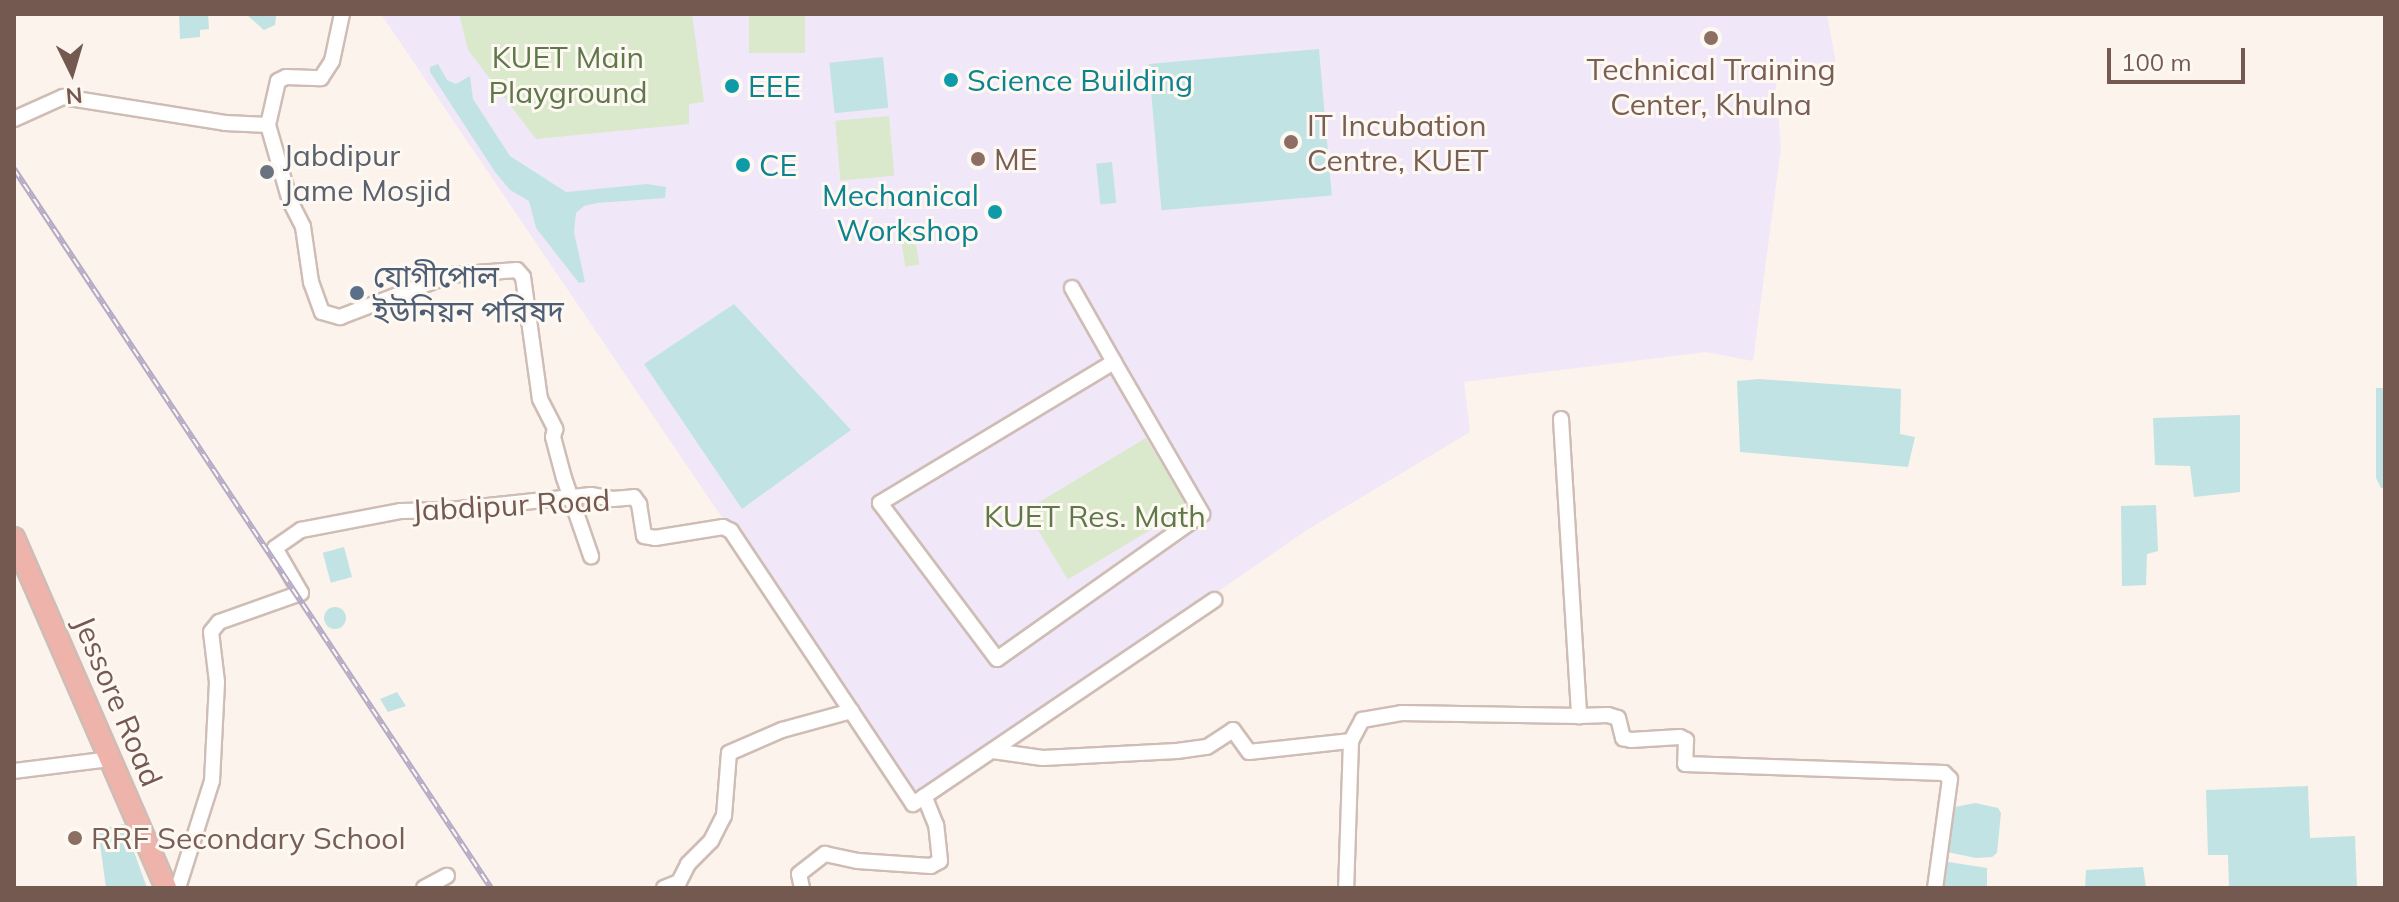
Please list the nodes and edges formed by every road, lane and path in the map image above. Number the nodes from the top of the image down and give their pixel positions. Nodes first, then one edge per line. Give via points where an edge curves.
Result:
1 (342, 14) edge
2 (14, 119) edge
3 (268, 125) junction
4 (1072, 288) dead end
5 (1114, 362) junction
6 (1561, 419) dead end
7 (571, 498) junction
8 (14, 538) edge
9 (591, 556) dead end
10 (1214, 600) dead end
11 (851, 711) junction
12 (1579, 716) junction
13 (1351, 741) junction
14 (993, 751) junction
15 (110, 759) junction
16 (14, 771) edge
17 (924, 796) junction
18 (447, 876) dead end
19 (166, 888) edge
20 (178, 888) edge
21 (424, 888) edge
22 (664, 888) edge
23 (802, 888) edge
24 (1346, 888) edge
25 (1935, 888) edge

1 - 3 street via 332,61 321,78 278,81
2 - 3 street via 63,97
3 - 7 street via 303,227 311,282 322,312 340,317 450,275 517,270 523,277 540,399 555,429
4 - 5 street
5 - 5 street via 1202,514 997,659 880,503
6 - 12 street
7 - 9 street
7 - 11 street, Jabdipur Road via 634,497 644,536 710,527 731,531
7 - 20 street, Jabdipur Road via 401,511 301,530 275,548 301,593 219,622 211,632 217,682 212,781
8 - 15 highway, Jessore Road
10 - 14 street
11 - 17 street, Jabdipur Road via 913,804
11 - 22 street via 782,730 729,753 724,816 679,882
12 - 13 street via 1401,713 1362,720
12 - 25 street via 1618,718 1623,738 1631,740 1680,737 1686,740 1685,764 1944,773 1950,779
13 - 14 street via 1249,752 1233,730 1207,747 1177,751 1043,758
13 - 24 street
14 - 17 street
15 - 16 street
15 - 19 highway, Jessore Road
17 - 23 street via 936,825 940,861 931,866 825,854 799,874
18 - 21 street

